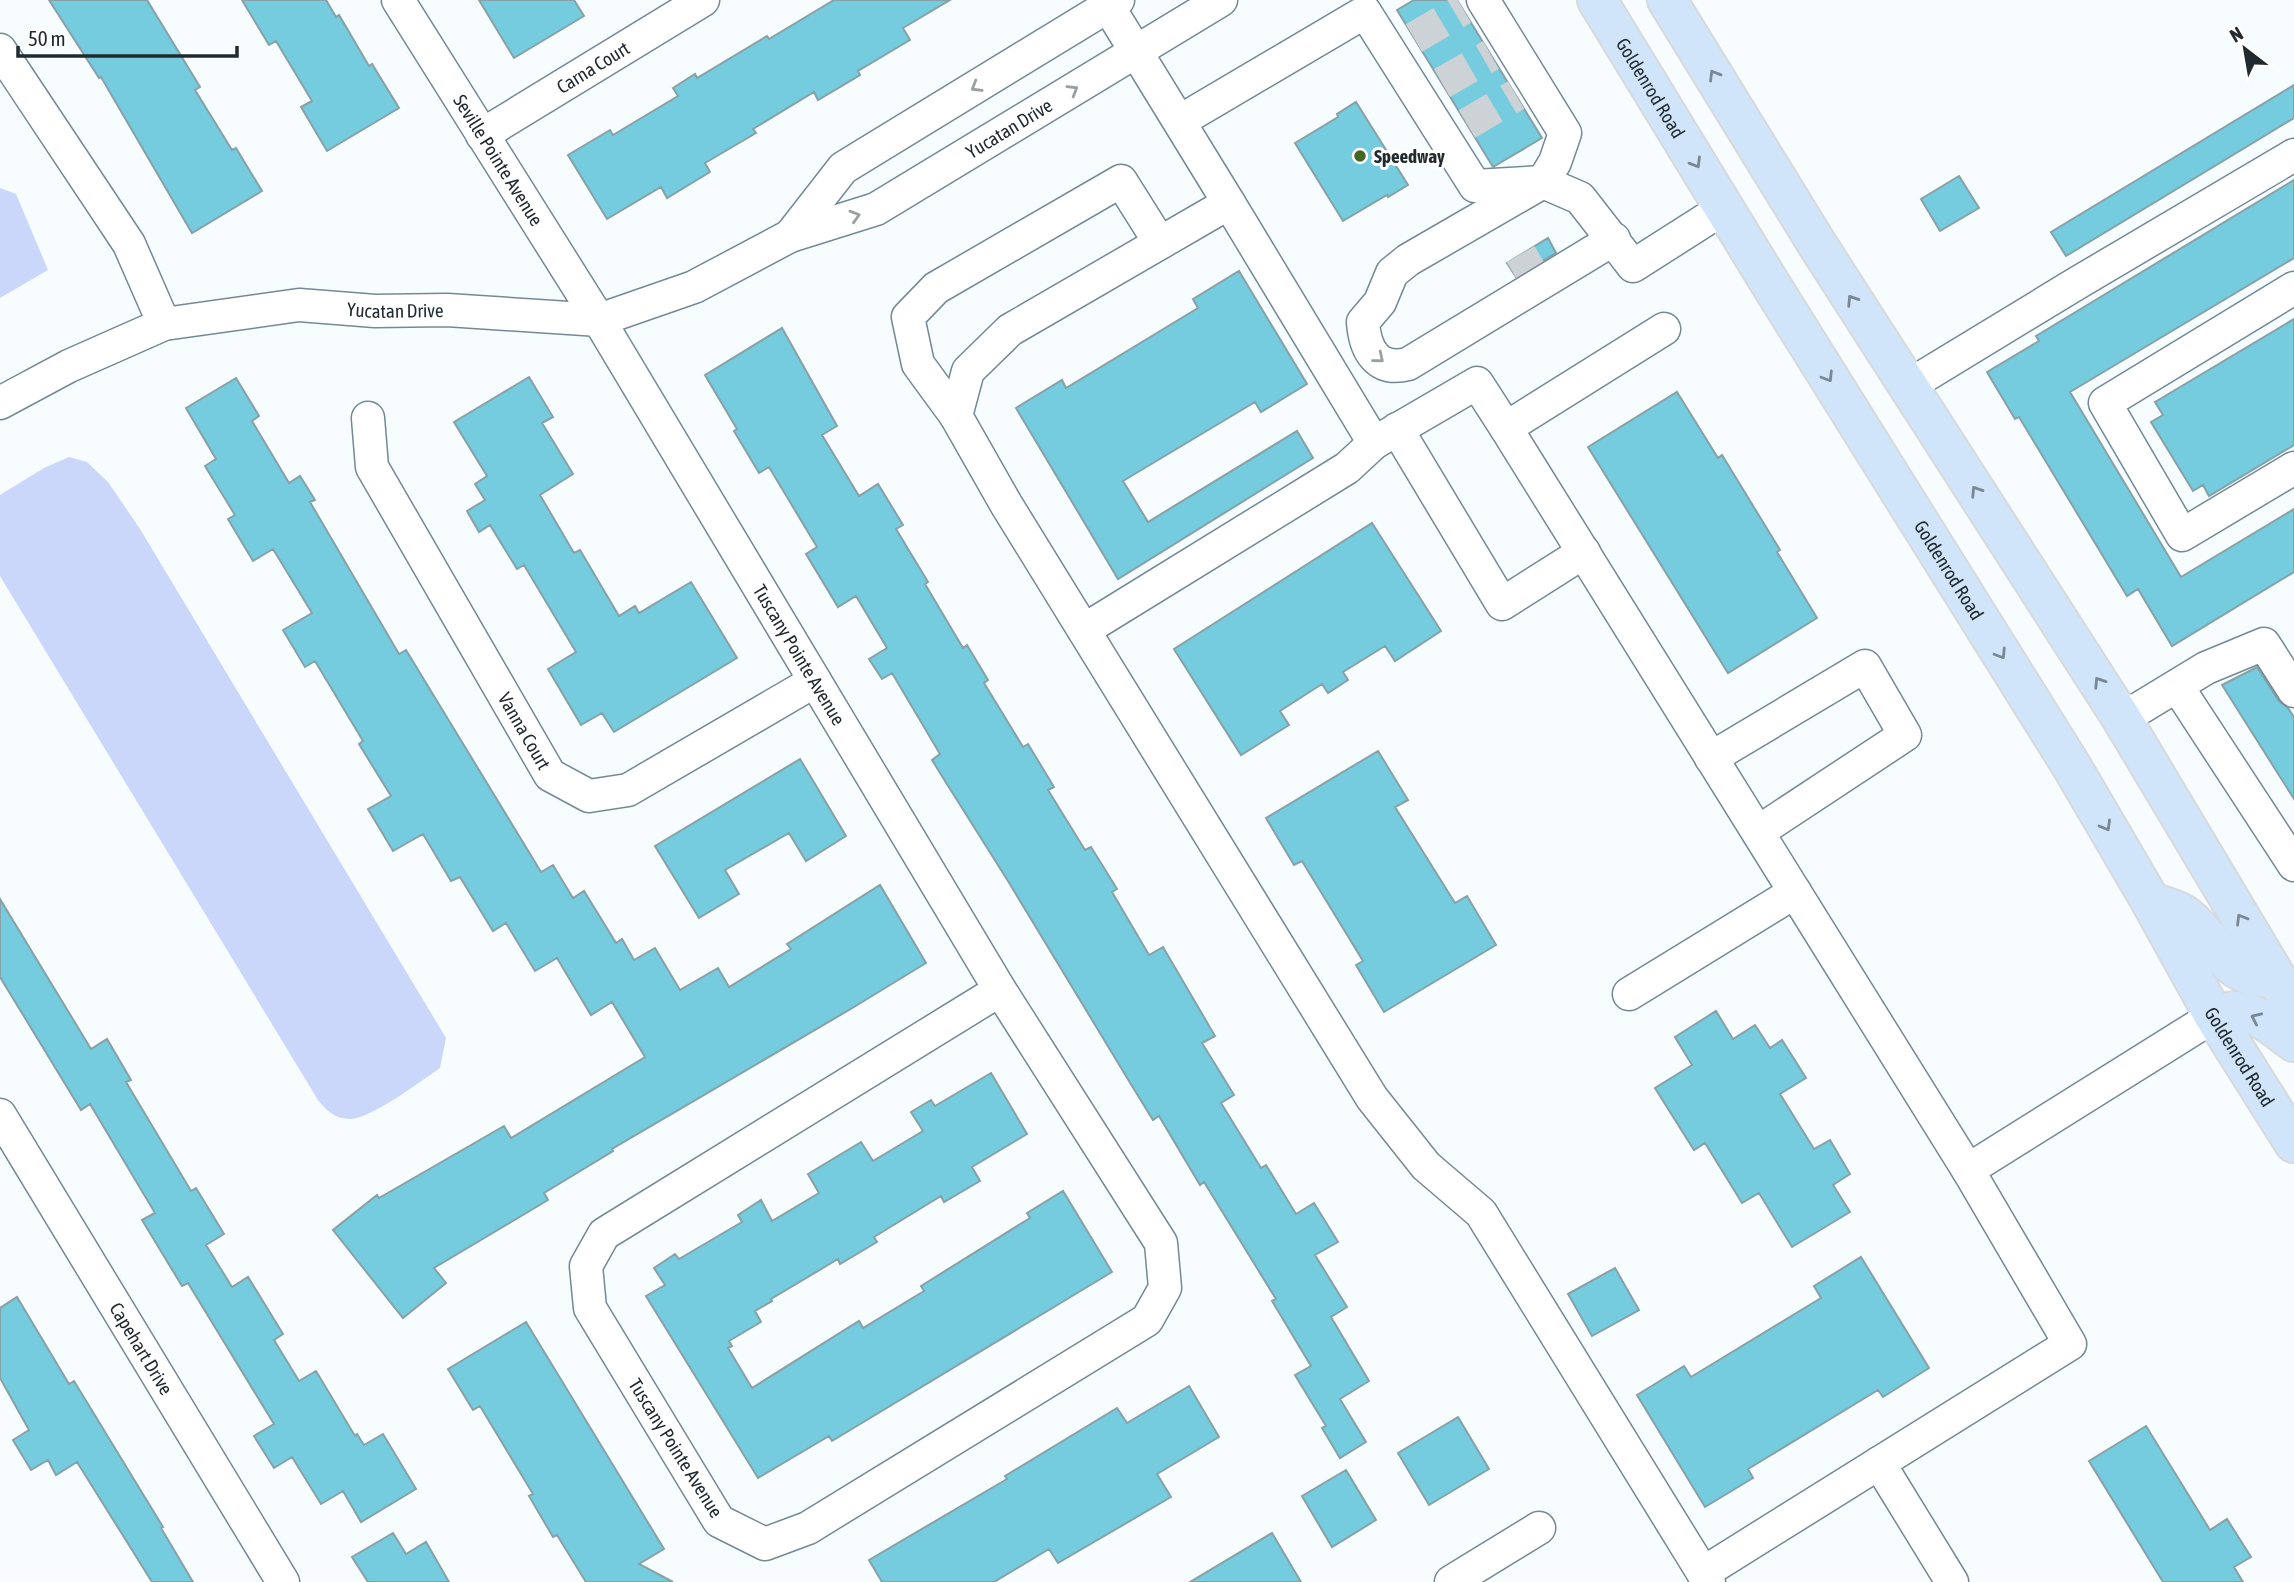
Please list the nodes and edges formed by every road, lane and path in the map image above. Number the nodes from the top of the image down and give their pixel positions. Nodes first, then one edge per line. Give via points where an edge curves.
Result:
1 (398, 0) edge
2 (703, 0) edge
3 (1221, 0) edge
4 (1597, 0) edge
5 (1667, 0) edge
6 (1113, 3) edge
7 (1474, 3) edge
8 (1370, 6) edge
9 (0, 50) edge
10 (1137, 51) junction
11 (1180, 121) junction
12 (482, 135) junction
13 (2294, 155) edge
14 (1543, 182) junction
15 (1229, 204) junction
16 (1724, 208) junction
17 (1608, 232) junction
18 (790, 236) junction
19 (1160, 243) junction
20 (1556, 252) tunnel mouth
21 (1516, 276) tunnel mouth
22 (2294, 288) edge
23 (599, 320) junction
24 (164, 324) junction
25 (1664, 329) dead end
26 (1433, 349) junction
27 (1908, 386) junction
28 (0, 403) edge
29 (956, 416) junction
30 (369, 418) dead end
31 (1506, 428) junction
32 (1385, 436) junction
33 (2294, 468) edge
34 (1584, 552) junction
35 (1084, 630) junction
36 (815, 681) junction
37 (2177, 686) junction
38 (2294, 691) edge
39 (2122, 719) junction
40 (1712, 758) junction
41 (1758, 832) junction
42 (2294, 865) edge
43 (1795, 892) junction
44 (2151, 902) junction
45 (2288, 984) edge
46 (1000, 990) junction
47 (1629, 994) dead end
48 (2214, 1016) junction
49 (2294, 1042) edge
50 (0, 1115) edge
51 (2294, 1143) edge
52 (1968, 1171) junction
53 (1879, 1463) junction
54 (1538, 1528) dead end
55 (1706, 1577) edge
56 (283, 1582) edge
57 (1451, 1582) edge
58 (1952, 1582) edge

1 - 12 street, Seville Pointe Avenue
2 - 12 street, Carna Court
3 - 10 street, Yucatan Drive
4 -> 16 main road, Goldenrod Road
27 -> 5 main road
6 - 10 street
6 -> 18 street, Yucatan Drive via 843,168
7 - 14 street via 1526,90 1565,132
8 - 11 street
8 - 14 street via 1403,45 1456,131 1475,186
9 - 24 street via 129,244
10 - 11 street
18 -> 10 street, Yucatan Drive via 876,209
11 - 15 street
12 - 23 street, Seville Pointe Avenue
13 - 27 street
14 - 17 street via 1580,198
14 -> 26 street via 1392,273 1380,302 1363,322 1370,352 1395,368
15 - 19 street
15 - 32 street
16 - 17 street via 1633,266
16 -> 44 main road, Goldenrod Road
17 - 20 street
17 - 26 street
18 - 23 street, Yucatan Drive via 694,287
19 - 29 street via 1010,330 968,371
19 - 29 street via 1121,181 936,288 908,317 918,364
21 - 26 street via 1449,317
22 - 33 street via 2105,403 2182,535
23 - 24 street, Yucatan Drive via 299,305
23 - 36 street, Tuscany Pointe Avenue
24 - 28 street, Yucatan Drive
25 - 31 street
39 -> 27 main road
29 - 35 street
30 - 36 street, Vanna Court via 372,467 550,775 589,796 628,790
31 - 32 street via 1476,383
31 - 34 street
32 - 34 street via 1502,604
32 - 35 street via 1347,468
34 - 40 street
35 - 55 street via 1372,1098 1426,1166 1481,1213
36 - 46 street, Tuscany Pointe Avenue
37 - 38 street via 2206,668 2264,644
37 - 39 street
37 - 42 street
45 -> 39 main road
40 - 41 street
40 - 41 street via 1865,666 1905,735
41 - 43 street
43 - 47 street
43 - 52 street
44 - 45 main road via 2184,914 2225,961 2244,974
44 - 48 main road, Goldenrod Road
46 - 46 street, Tuscany Pointe Avenue via 1161,1243 1166,1288 1147,1320 808,1528 765,1544 719,1521 590,1308 586,1266 604,1234
49 -> 48 main road via 2250,1014 2235,1011
48 - 51 main road, Goldenrod Road
48 - 52 street
50 - 56 street, Capehart Drive
52 - 53 street via 2070,1344
53 - 55 street
53 - 58 street
54 - 57 street

